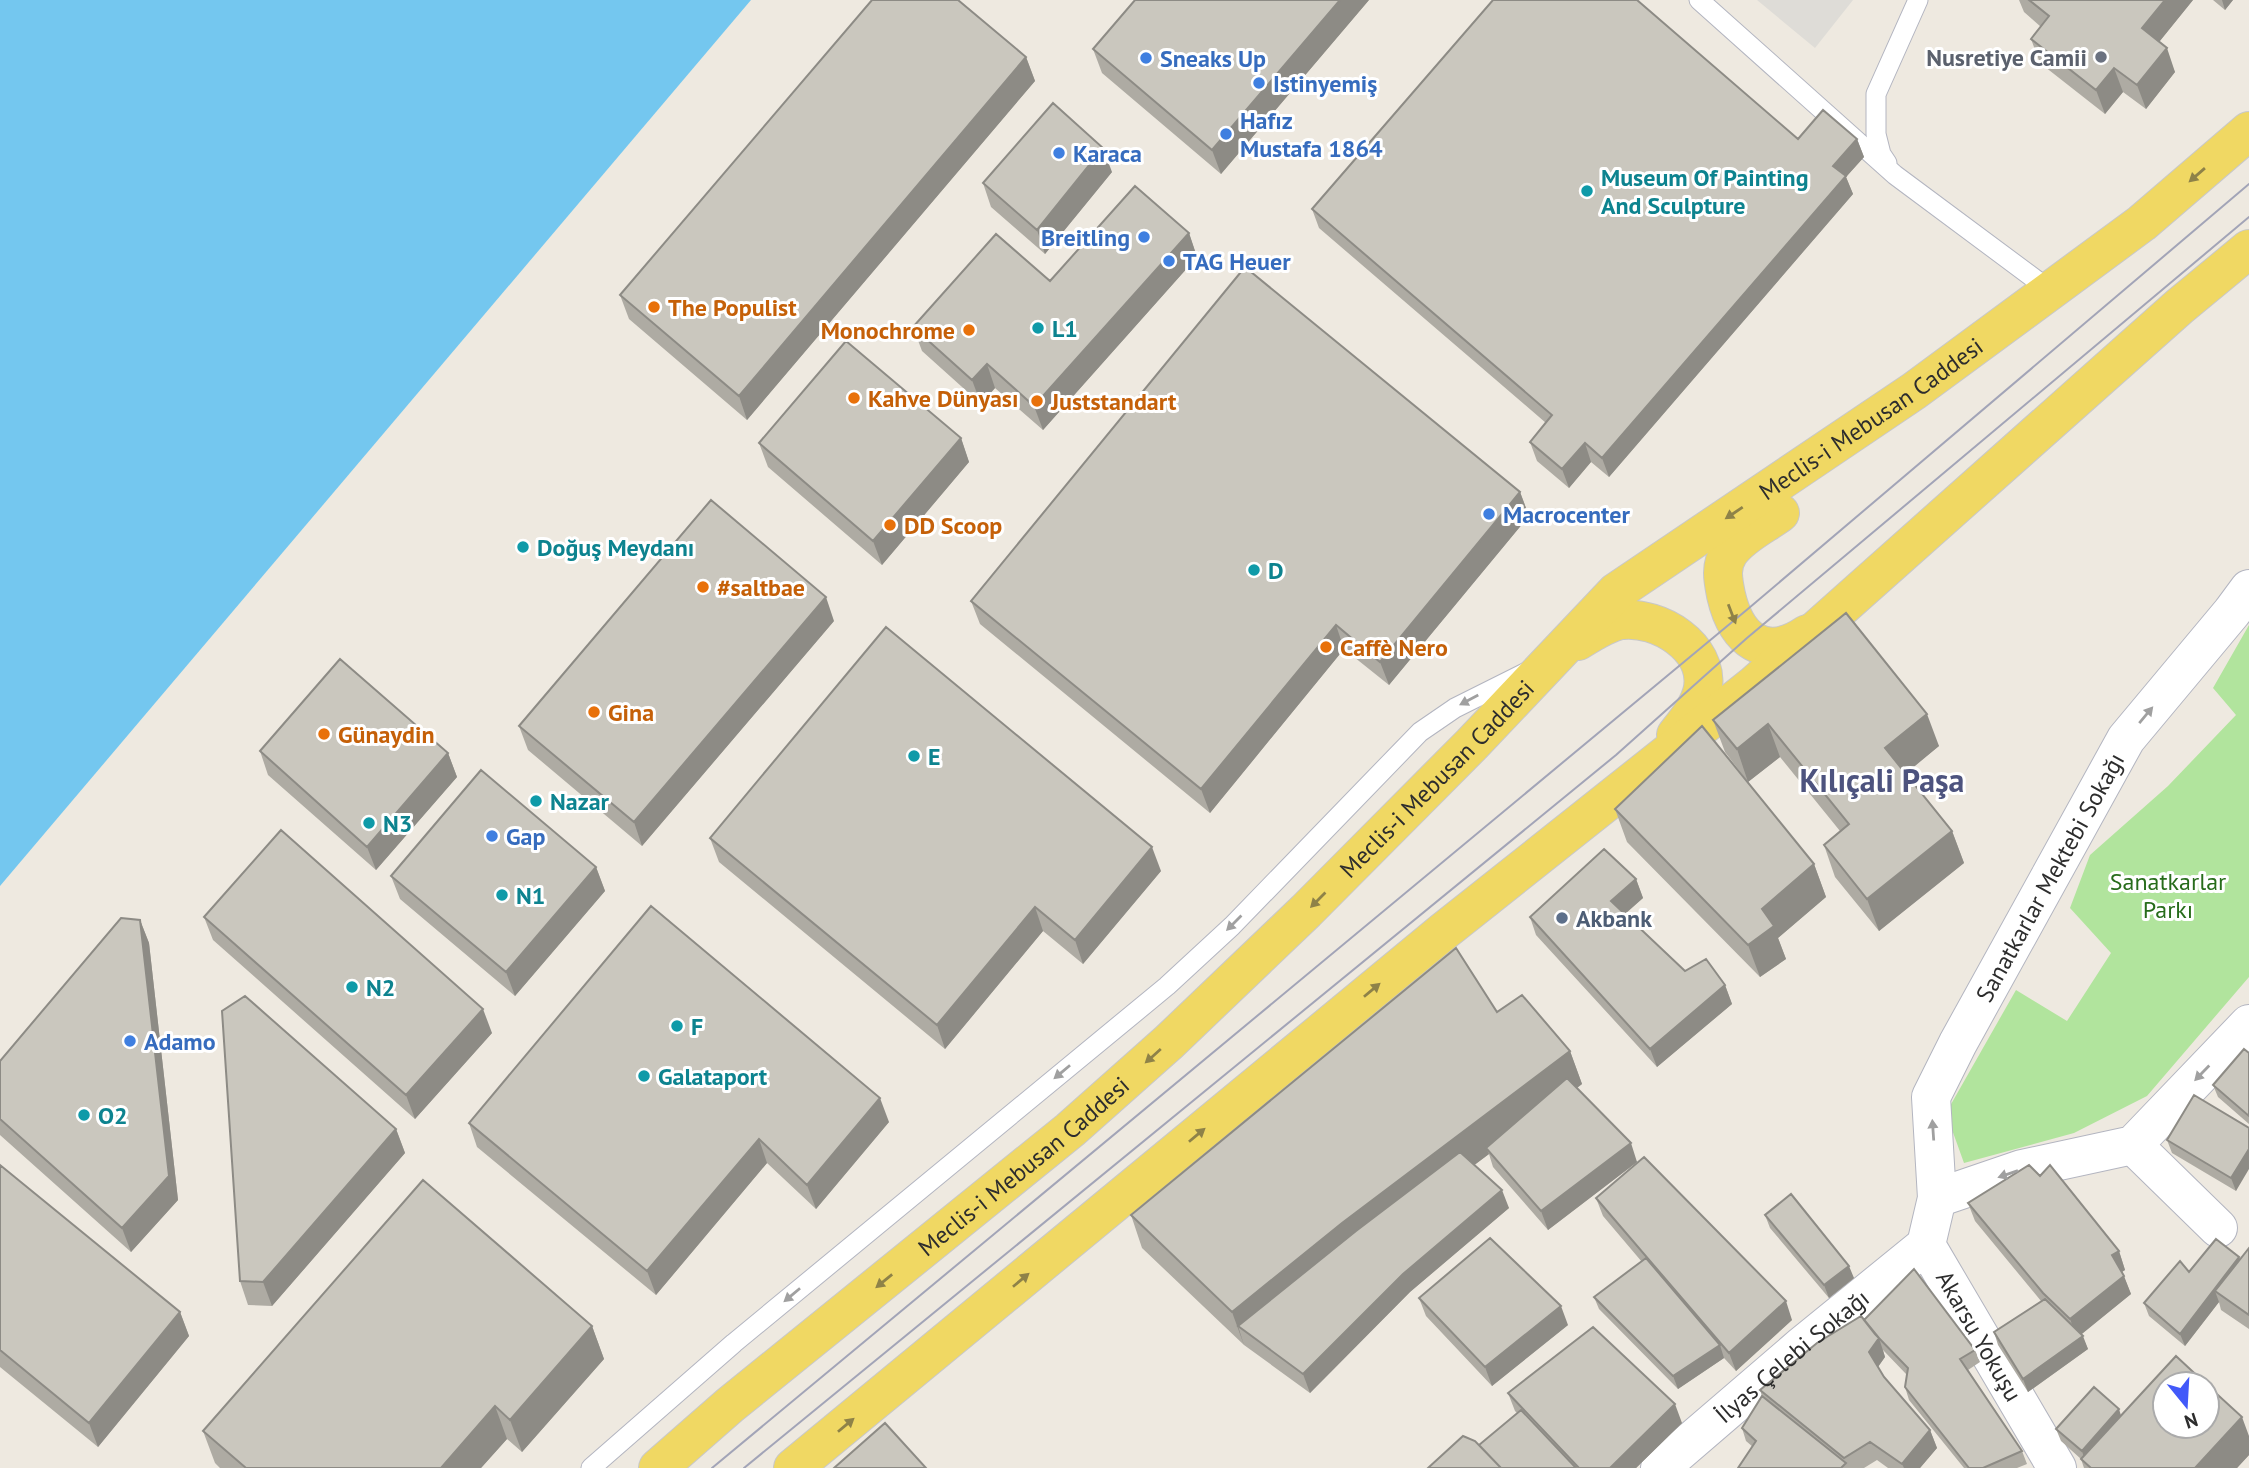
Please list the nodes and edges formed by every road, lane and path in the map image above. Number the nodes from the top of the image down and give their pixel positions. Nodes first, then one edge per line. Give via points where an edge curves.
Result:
1 (1699, 0) edge
2 (1917, 0) edge
3 (2249, 131) edge
4 (1895, 175) junction
5 (2249, 249) edge
6 (2051, 291) junction
7 (1914, 391) junction
8 (2249, 589) edge
9 (1816, 628) junction
10 (1553, 660) junction
11 (1642, 773) junction
12 (2249, 1024) edge
13 (2133, 1145) junction
14 (1937, 1198) junction
15 (2218, 1228) dead end
16 (1926, 1245) junction
17 (591, 1468) edge
18 (658, 1468) edge
19 (793, 1468) edge
20 (1660, 1468) edge
21 (2057, 1468) edge

1 - 4 lane
2 - 4 lane via 1876,94 1875,134
3 -> 6 main road, Meclis-i Mebusan Caddesi via 2141,223
4 - 6 lane
5 - 9 main road
6 - 7 main road, Meclis-i Mebusan Caddesi
7 -> 9 main road via 1895,425 1876,444 1738,542 1723,564 1729,609 1753,643 1768,648 1786,645
7 -> 10 main road, Meclis-i Mebusan Caddesi via 1616,592
14 -> 8 street, Sanatkarlar Mektebi Sokağı via 1931,1097 1958,1043 2126,739
9 - 11 main road via 1754,685
10 - 11 main road via 1587,635 1623,620 1664,627 1694,654 1702,668 1703,691 1668,746
10 -> 17 lane via 1455,708 1420,732 1231,926 1167,985 734,1343
10 -> 18 main road, Meclis-i Mebusan Caddesi via 1170,1042 1070,1130
19 -> 11 main road
12 -> 13 street
13 -> 14 street via 2022,1169
13 - 15 street
14 - 16 street, Akarsu Yokuşu
16 - 20 street, İlyas Çelebi Sokağı
16 - 21 street, Akarsu Yokuşu

